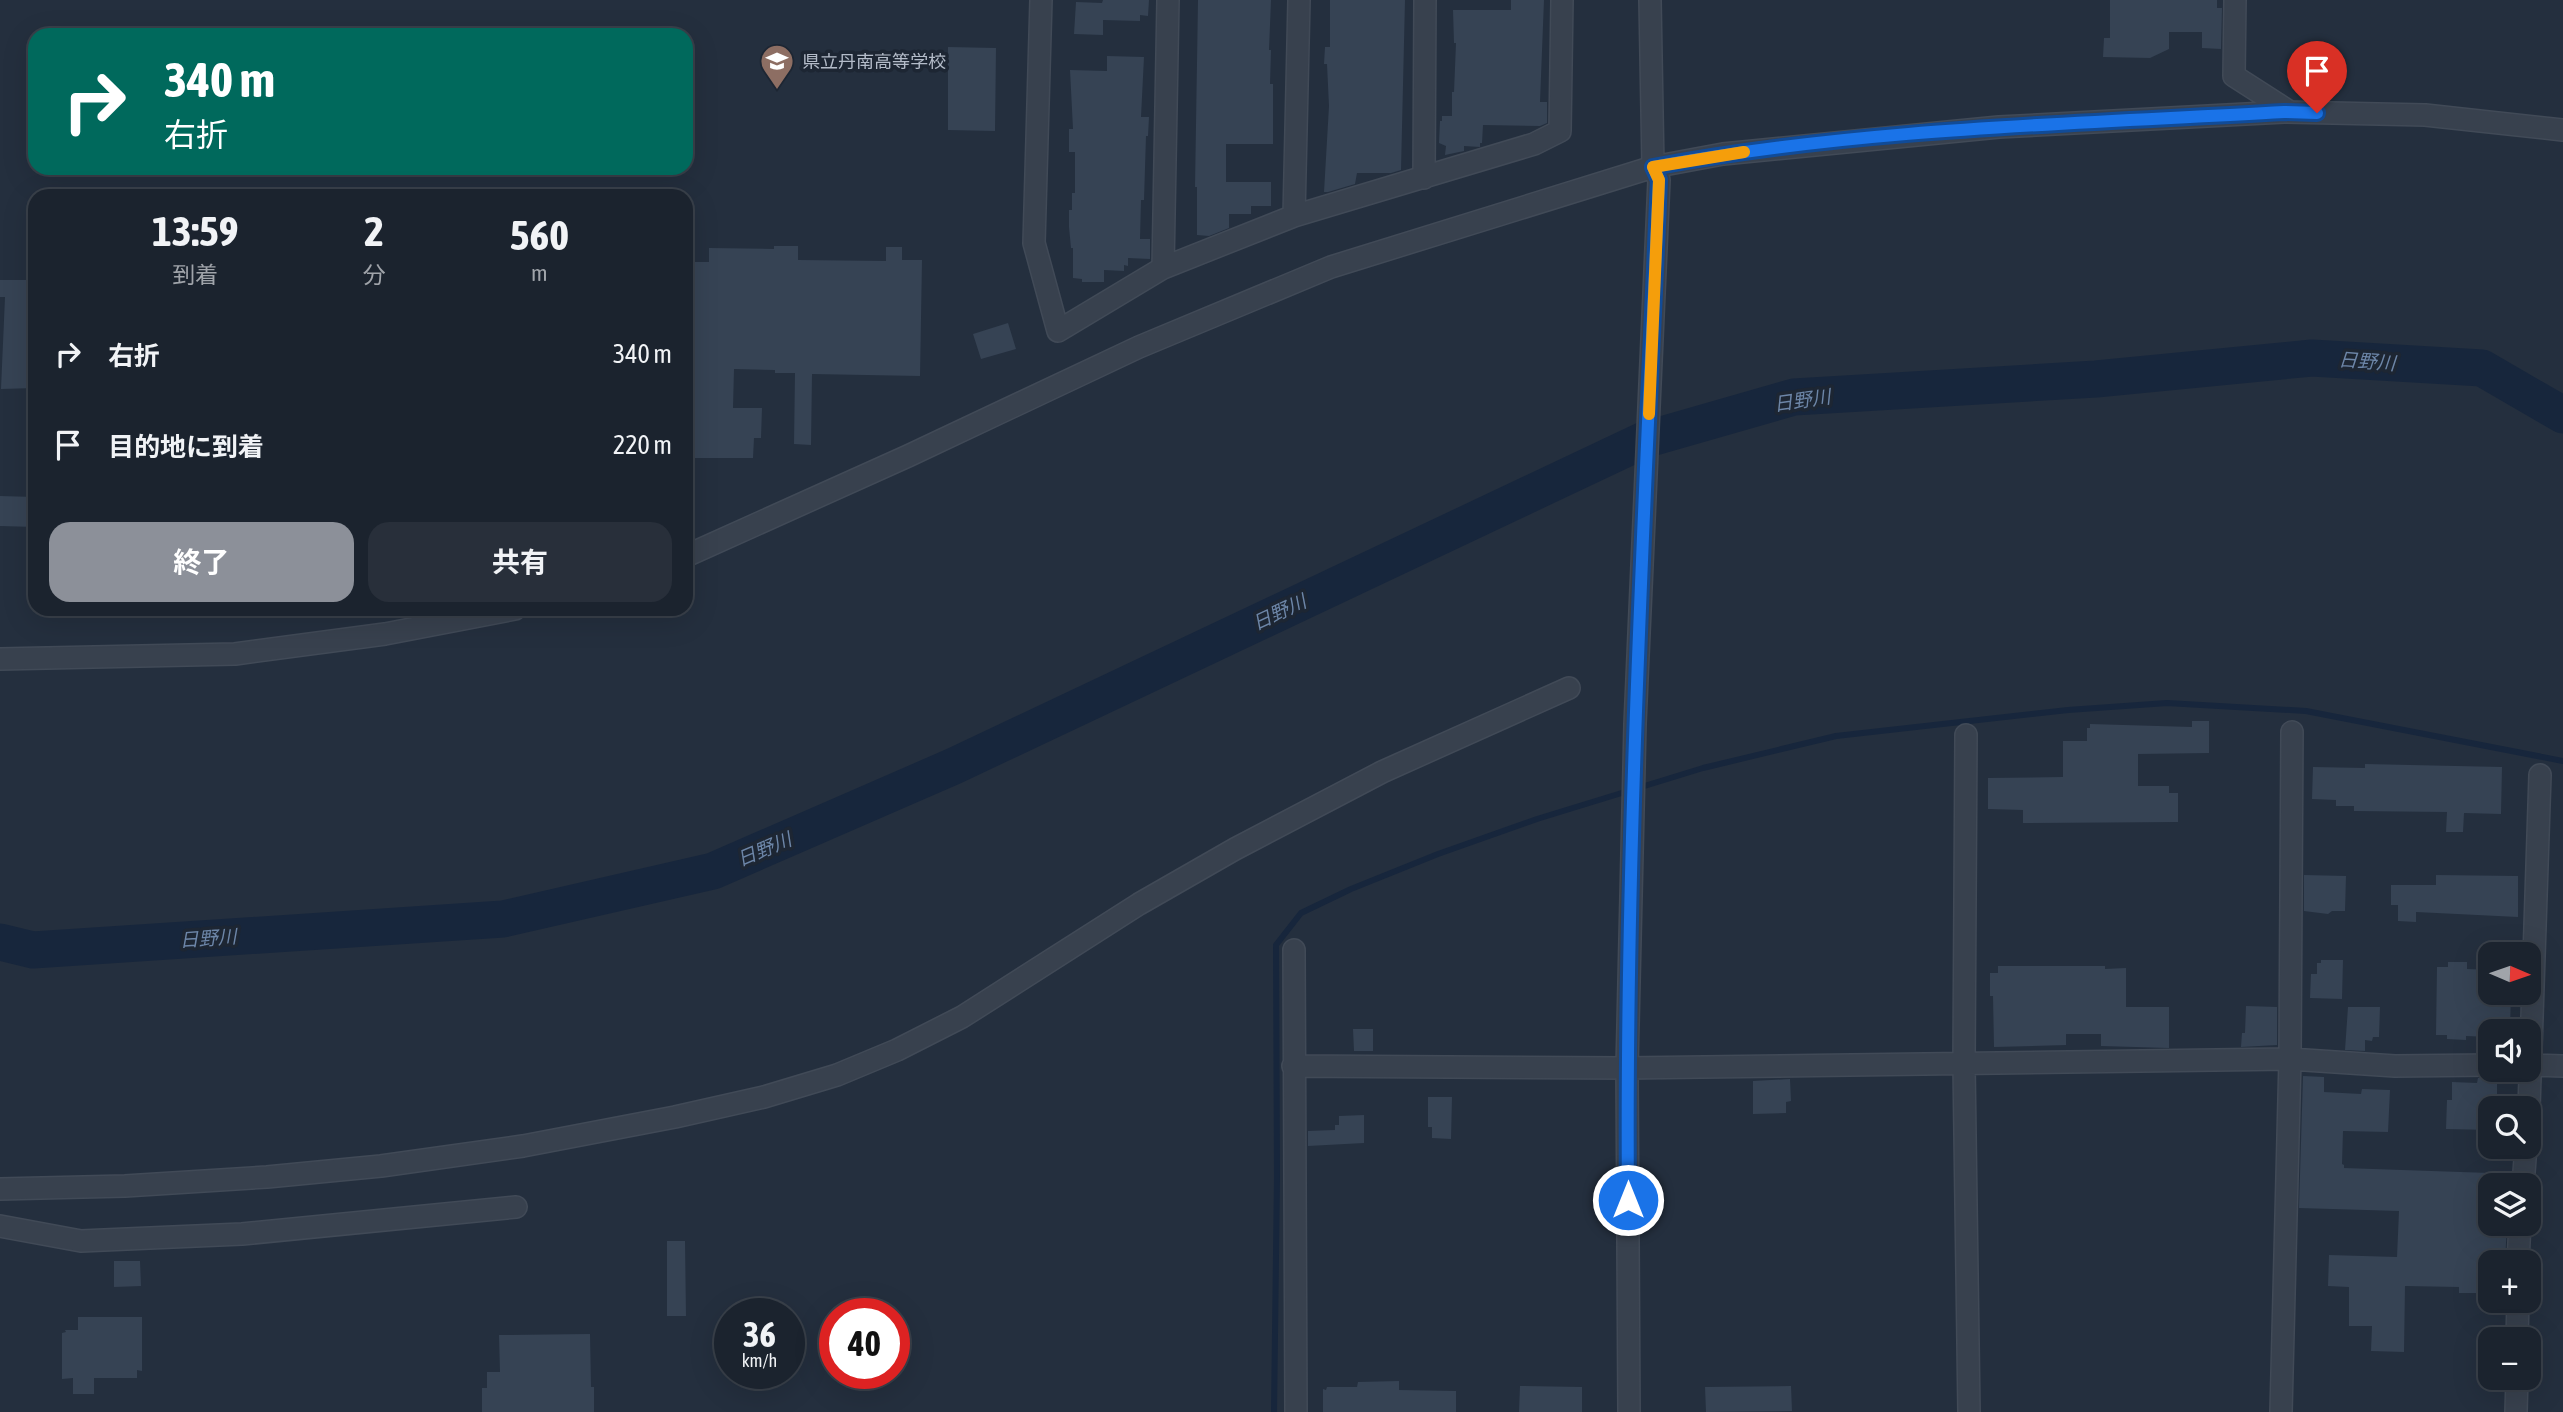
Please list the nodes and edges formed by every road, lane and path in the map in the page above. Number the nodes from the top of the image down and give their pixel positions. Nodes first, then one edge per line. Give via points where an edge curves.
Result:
1 (1041, 0) edge
2 (1168, 0) edge
3 (1299, 0) edge
4 (1424, 0) edge
5 (1562, 0) edge
6 (1650, 0) edge
7 (2235, 0) edge
8 (2290, 113) junction
9 (2563, 130) edge
10 (1656, 174) junction
11 (1424, 178) junction
12 (1294, 216) junction
13 (1163, 268) junction
14 (693, 553) edge
15 (479, 616) edge
16 (0, 659) edge
17 (1569, 688) dead end
18 (2292, 732) dead end
19 (1966, 735) dead end
20 (2540, 775) dead end
21 (1294, 950) dead end
22 (2532, 1019) edge
23 (2290, 1059) junction
24 (1964, 1065) junction
25 (2478, 1065) edge
26 (2541, 1065) edge
27 (1293, 1066) junction
28 (2563, 1066) edge
29 (1627, 1068) junction
30 (0, 1189) edge
31 (516, 1207) dead end
32 (0, 1226) edge
33 (2517, 1390) edge
34 (1296, 1412) edge
35 (1629, 1412) edge
36 (1969, 1412) edge
37 (2281, 1412) edge
38 (2516, 1412) edge

1 - 13 street via 1034,243 1058,331
2 - 13 street
3 - 12 street
4 - 11 street
5 - 11 street via 1560,131 1534,144
6 - 10 street
7 - 8 street via 2234,76
8 - 9 street via 2426,115
8 - 10 street via 2000,127 1723,154
10 - 14 street via 1331,267 1139,347
10 - 29 street
11 - 12 street
12 - 13 street
15 - 16 street via 235,654
17 - 30 street via 1382,772 1235,849 962,1017 837,1075 675,1117 523,1146 382,1166 125,1186
18 - 23 street
19 - 24 street
20 - 22 street
21 - 27 street
23 - 24 street
23 - 25 street via 2395,1066
23 - 37 street
24 - 29 street
24 - 36 street
26 - 28 street
27 - 29 street
27 - 34 street
29 - 35 street
31 - 32 street via 242,1234 81,1241
33 - 38 street

